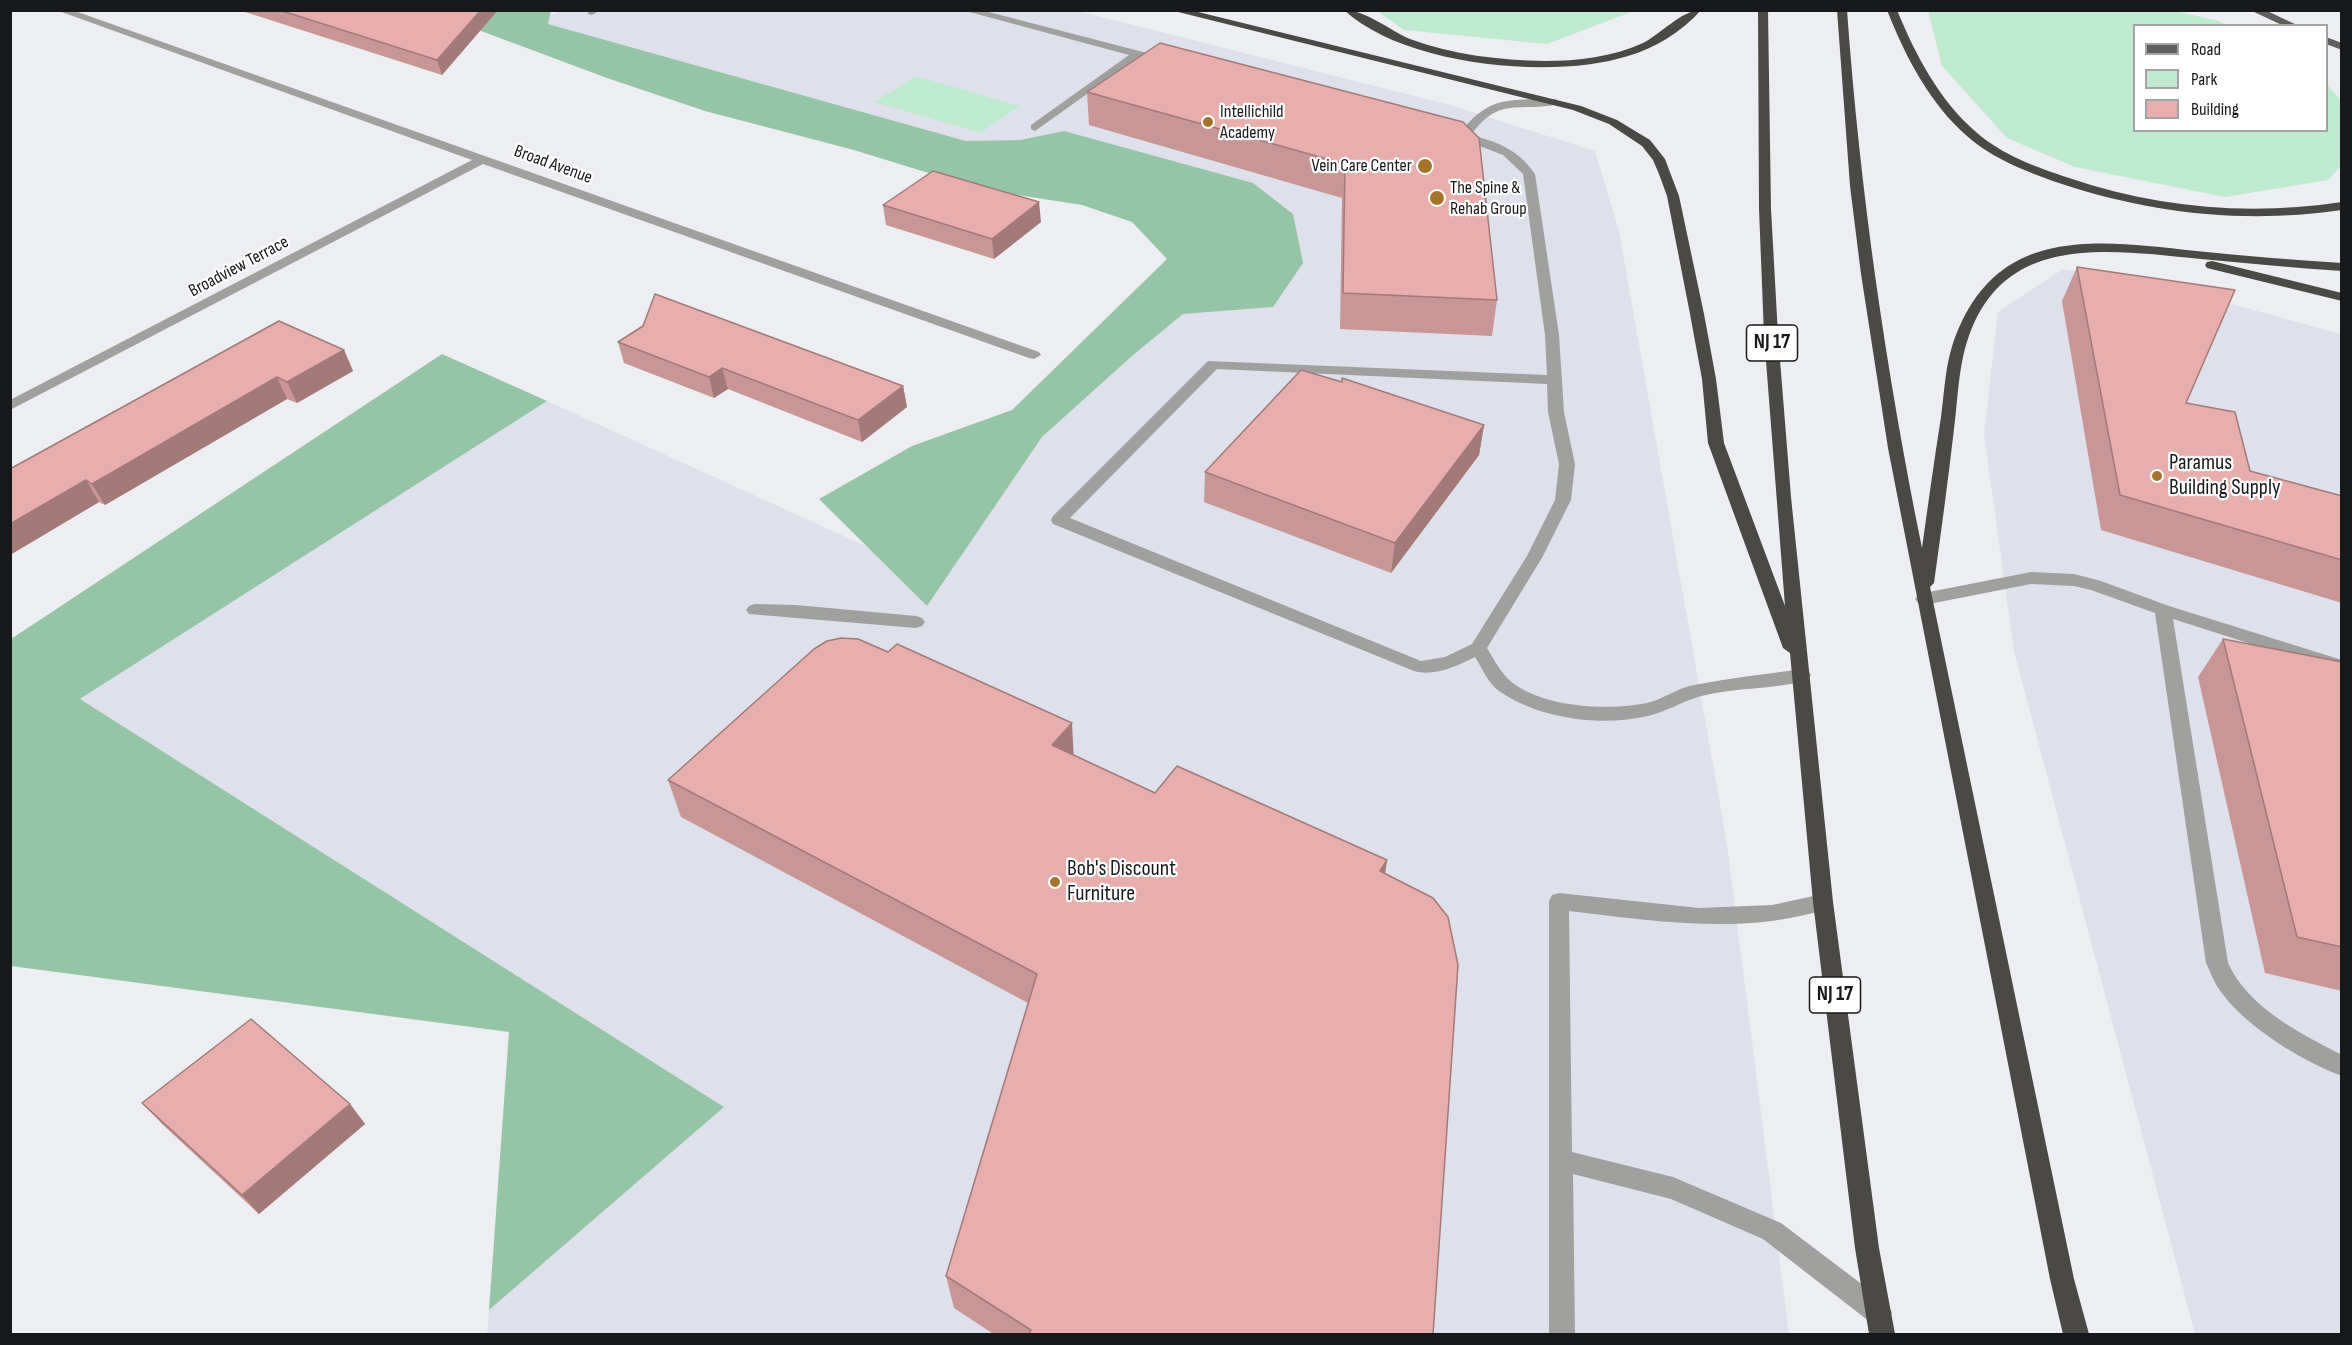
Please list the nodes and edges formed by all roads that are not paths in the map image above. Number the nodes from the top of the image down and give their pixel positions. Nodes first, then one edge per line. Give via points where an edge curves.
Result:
1 (61, 10) edge
2 (967, 10) edge
3 (1175, 10) edge
4 (1226, 10) edge
5 (1349, 10) edge
6 (1696, 10) edge
7 (1763, 10) edge
8 (1842, 10) edge
9 (1892, 10) edge
10 (2254, 10) edge
11 (2289, 24) edge
12 (1259, 30) junction
13 (1137, 54) junction
14 (1182, 65) edge
15 (1554, 102) junction
16 (1035, 127) dead end
17 (1441, 131) edge
18 (1463, 137) junction
19 (483, 159) junction
20 (2342, 206) edge
21 (2152, 250) junction
22 (2342, 267) edge
23 (2342, 297) edge
24 (1034, 355) dead end
25 (1553, 380) junction
26 (10, 406) edge
27 (1924, 599) junction
28 (755, 610) dead end
29 (2163, 610) junction
30 (916, 622) dead end
31 (1478, 648) junction
32 (2342, 667) edge
33 (1802, 675) junction
34 (1824, 902) junction
35 (2342, 1066) edge
36 (1561, 1160) junction
37 (1880, 1324) edge
38 (2077, 1334) edge
39 (1562, 1335) edge

1 - 19 street, Broad Avenue
2 - 13 street
3 - 12 highway
4 - 12 highway
5 - 6 highway via 1381,31 1428,48 1487,59 1555,63 1614,57 1636,49 1679,26
7 - 33 highway, NJ 17 via 1762,106 1771,335
8 - 27 highway via 1854,160 1869,276 1889,419
9 - 20 highway via 1907,44 1955,120 1991,148 2043,173 2113,196 2196,211 2275,215
10 - 11 main road
12 - 15 highway
13 - 14 street
13 - 16 street
15 - 18 street via 1516,104 1482,114
15 - 33 highway via 1597,114 1630,131 1659,159 1672,196 1697,314 1716,443
17 - 18 street
18 - 25 street via 1508,152 1524,163 1529,174 1552,335
19 - 24 street, Broad Avenue
19 - 26 street, Broadview Terrace
21 - 22 highway
21 - 23 highway
21 - 27 highway via 2097,246 2051,252 2013,268 1986,292 1964,331 1956,358
25 - 31 street via 1567,464 1563,500 1535,556
25 - 31 street via 1213,364 1059,520 1420,667 1449,663
27 - 29 street via 2031,578 2053,578 2095,585
27 - 38 highway via 2060,1268
28 - 30 street
29 - 32 street
29 - 35 street via 2217,963 2227,984 2256,1013 2305,1047
31 - 33 street via 1503,684 1540,702 1594,714 1635,711 1692,692
33 - 34 highway, NJ 17
34 - 36 street via 1772,913 1700,917 1559,901
34 - 37 highway, NJ 17
36 - 37 street via 1673,1188 1773,1231
36 - 39 street

